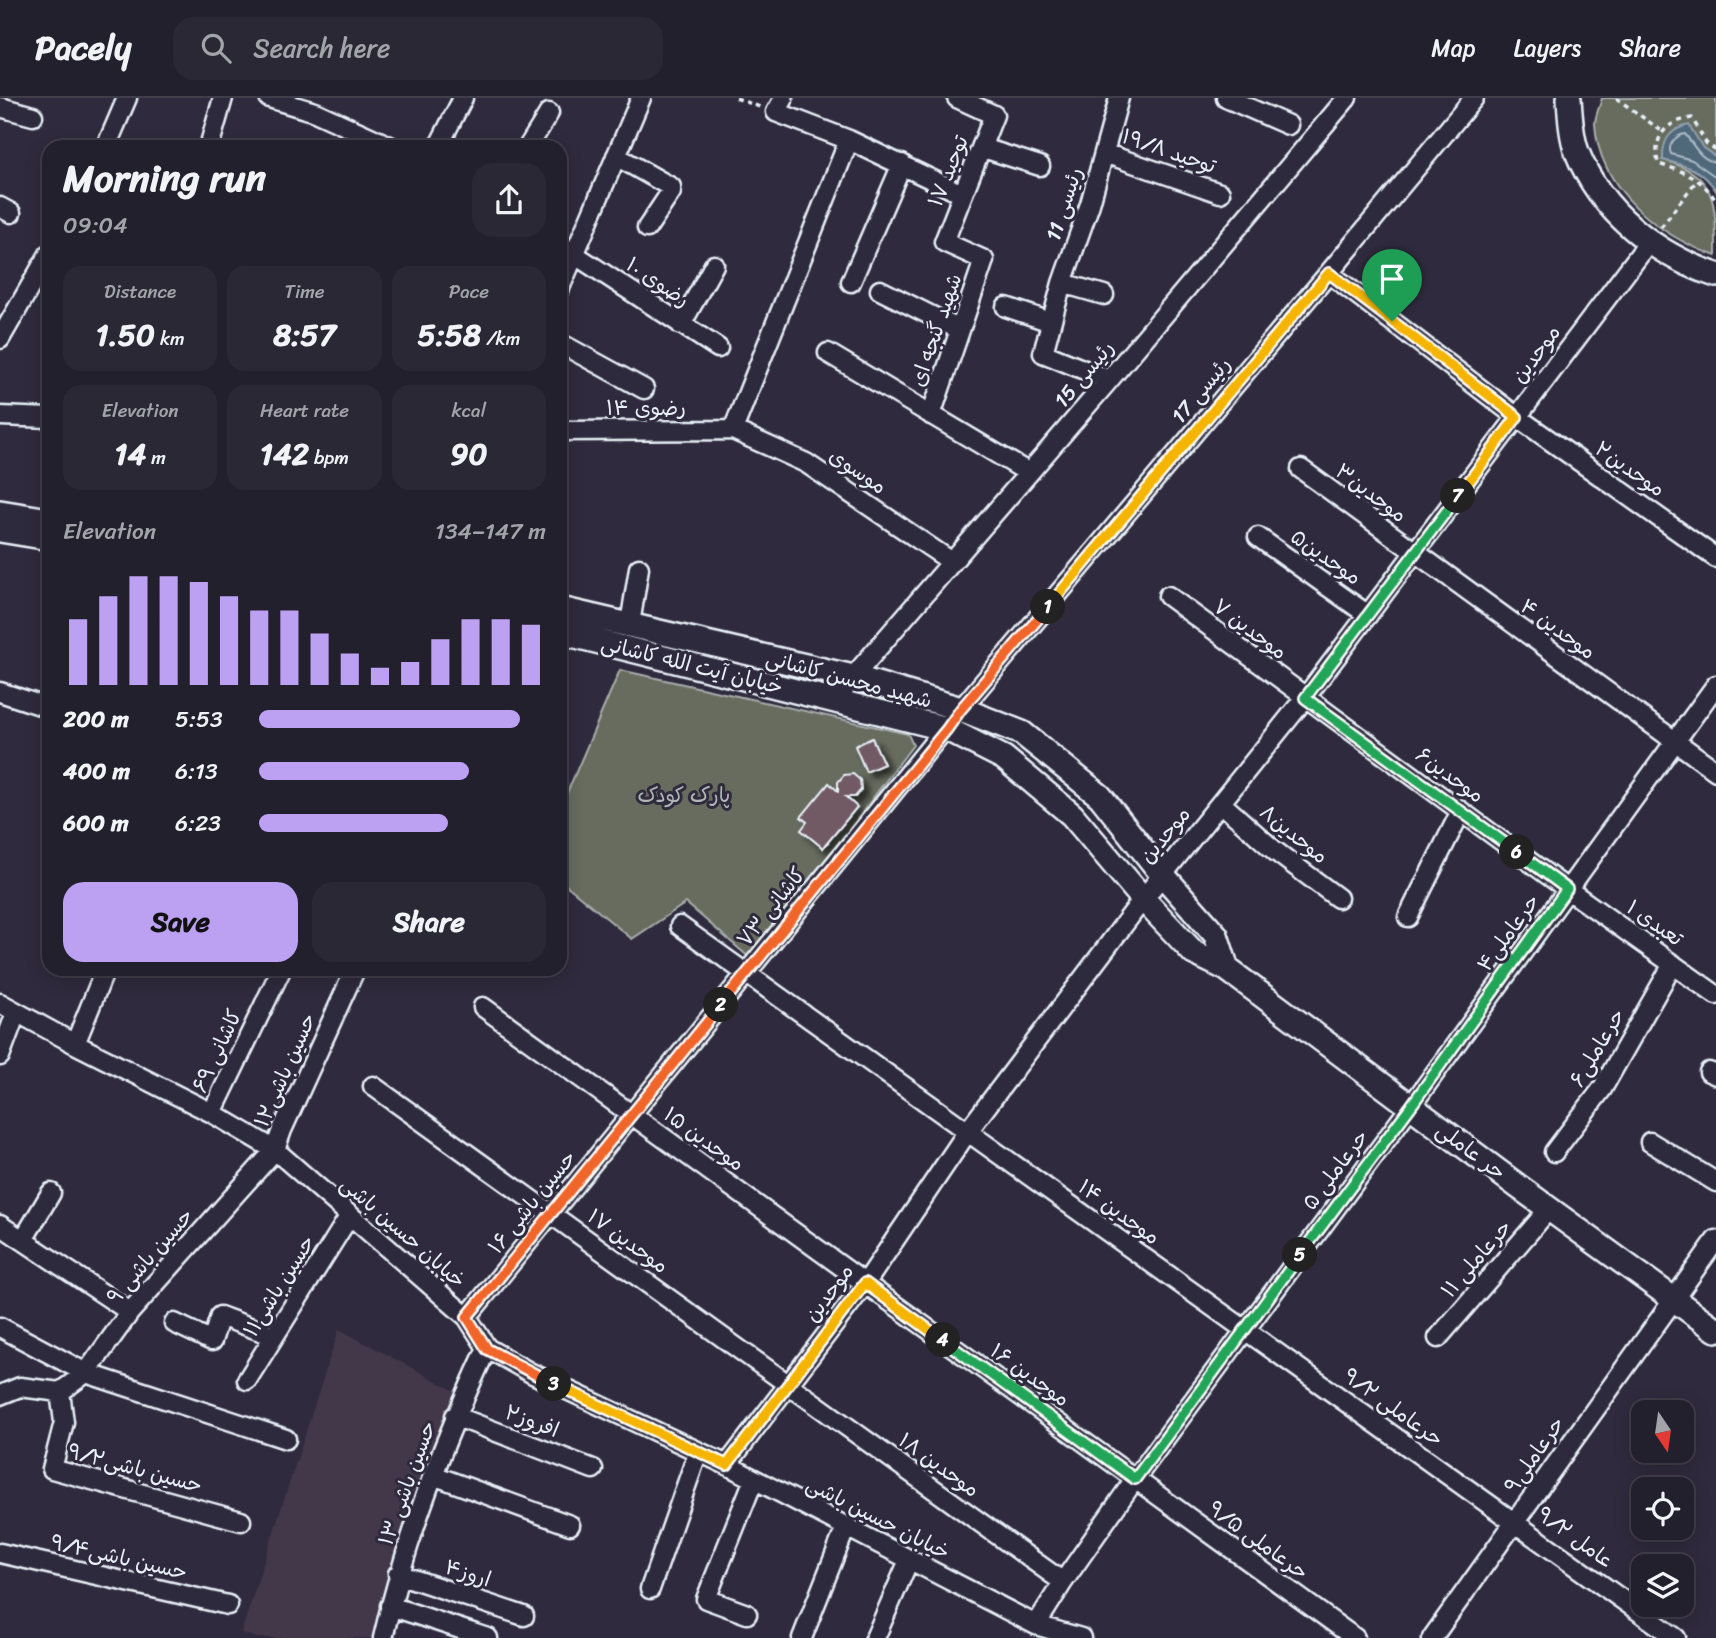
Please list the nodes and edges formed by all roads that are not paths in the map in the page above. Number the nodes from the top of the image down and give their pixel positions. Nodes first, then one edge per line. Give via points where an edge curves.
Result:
1 (127, 98) edge
2 (223, 98) edge
3 (269, 98) edge
4 (463, 98) edge
5 (641, 98) edge
6 (957, 98) edge
7 (1119, 98) edge
8 (1226, 98) edge
9 (1347, 98) edge
10 (1474, 98) edge
11 (1569, 98) edge
12 (6, 105) edge
13 (319, 105) edge
14 (780, 106) road end
15 (549, 113) dead end
16 (33, 116) dead end
17 (1288, 125) dead end
18 (109, 140) edge
19 (211, 140) edge
20 (380, 140) edge
21 (442, 140) edge
22 (532, 140) edge
23 (849, 140) junction
24 (982, 148) junction
25 (1104, 153) junction
26 (616, 156) junction
27 (902, 164) junction
28 (1040, 166) dead end
29 (1220, 193) dead end
30 (962, 194) junction
31 (647, 228) dead end
32 (1649, 242) junction
33 (567, 249) edge
34 (984, 260) joint
35 (714, 265) dead end
36 (42, 266) edge
37 (1329, 273) junction
38 (1716, 275) edge
39 (851, 282) dead end
40 (1062, 283) junction
41 (880, 290) dead end
42 (1104, 295) dead end
43 (1006, 307) dead end
44 (1051, 322) junction
45 (681, 325) junction
46 (960, 330) junction
47 (0, 339) edge
48 (567, 346) edge
49 (718, 348) dead end
50 (828, 353) dead end
51 (1109, 380) junction
52 (644, 389) dead end
53 (931, 415) junction
54 (0, 416) edge
55 (1517, 417) junction
56 (42, 418) edge
57 (733, 430) junction
58 (567, 431) edge
59 (1301, 469) dead end
60 (1029, 473) junction
61 (0, 512) edge
62 (42, 519) edge
63 (0, 530) edge
64 (42, 537) edge
65 (1258, 537) dead end
66 (1414, 554) junction
67 (1716, 558) edge
68 (952, 562) junction
69 (639, 568) dead end
70 (1168, 596) dead end
71 (567, 610) edge
72 (1368, 615) junction
73 (630, 624) junction
74 (567, 634) edge
75 (853, 677) junction
76 (1716, 685) edge
77 (0, 692) edge
78 (1305, 698) junction
79 (835, 701) junction
80 (42, 706) edge
81 (961, 709) junction
82 (947, 729) junction
83 (1675, 741) junction
84 (1716, 771) edge
85 (1222, 804) junction
86 (1461, 811) junction
87 (1162, 874) junction
88 (1567, 889) junction
89 (1338, 898) dead end
90 (1143, 899) junction
91 (1408, 917) dead end
92 (680, 926) dead end
93 (1673, 964) junction
94 (1227, 969) junction
95 (746, 973) junction
96 (103, 976) edge
97 (278, 976) edge
98 (352, 976) edge
99 (1716, 995) edge
100 (0, 1003) edge
101 (483, 1007) dead end
102 (16, 1013) junction
103 (75, 1044) junction
104 (0, 1056) edge
105 (373, 1086) dead end
106 (1411, 1106) junction
107 (212, 1113) junction
108 (632, 1115) junction
109 (968, 1131) junction
110 (1650, 1142) dead end
111 (275, 1150) junction
112 (1555, 1152) dead end
113 (1716, 1182) edge
114 (51, 1193) dead end
115 (1549, 1209) junction
116 (551, 1214) junction
117 (350, 1215) junction
118 (0, 1226) edge
119 (23, 1240) junction
120 (1716, 1240) edge
121 (865, 1283) junction
122 (1673, 1299) junction
123 (130, 1312) junction
124 (467, 1317) junction
125 (174, 1323) dead end
126 (0, 1326) edge
127 (1244, 1329) junction
128 (1716, 1330) edge
129 (274, 1336) junction
130 (1438, 1338) dead end
131 (487, 1349) junction
132 (86, 1373) junction
133 (247, 1380) dead end
134 (789, 1385) junction
135 (60, 1392) junction
136 (0, 1395) edge
137 (456, 1416) junction
138 (286, 1439) dead end
139 (698, 1452) junction
140 (727, 1465) junction
141 (593, 1469) dead end
142 (433, 1475) junction
143 (754, 1479) junction
144 (1135, 1479) junction
145 (241, 1521) dead end
146 (1514, 1522) junction
147 (570, 1525) dead end
148 (846, 1527) junction
149 (0, 1553) edge
150 (909, 1560) junction
151 (398, 1574) junction
152 (1063, 1582) junction
153 (650, 1589) dead end
154 (228, 1605) dead end
155 (390, 1606) junction
156 (747, 1614) dead end
157 (524, 1616) dead end
158 (1036, 1632) edge
159 (383, 1638) edge
160 (488, 1638) edge
161 (803, 1638) edge
162 (875, 1638) edge
163 (1081, 1638) edge
164 (1355, 1638) edge
165 (1433, 1638) edge
166 (1676, 1638) edge

1 - 18 street
2 - 19 street
3 - 13 street
4 - 21 street
5 - 26 street
6 - 24 street, توحید ۱۷ via 995,115
7 - 25 street, رئیسی 11
8 - 17 street
9 - 51 street, رئیسی 15
10 - 37 street, رئیسی 17
11 - 32 main road via 1577,150 1593,182
12 - 16 street
13 - 20 street
14 - 23 street
15 - 22 street
23 - 27 street
23 - 57 street
24 - 28 street
24 - 30 street, توحید ۱۷
25 - 29 street, توحید ۱۹/۸
25 - 40 street, رئیسی 11
26 - 31 street via 671,187
26 - 33 street
27 - 30 street
27 - 39 street
30 - 34 street, توحید ۱۷ via 944,243
32 - 38 main road
32 - 55 street, موحدین
33 - 45 street, رضوی ۱۰
34 - 46 street, شهید گنجه ای
35 - 45 street
36 - 47 street
37 - 55 street, موحدین۲
37 - 81 street, رئیسی 17
40 - 42 street
40 - 44 street, رئیسی 11
41 - 46 street
43 - 44 street
44 - 51 street, رئیسی 11 via 1043,353
45 - 49 street, رضوی ۱۰
46 - 53 street, شهید گنجه ای
48 - 52 street
50 - 53 street, شهید گنجه ای
51 - 60 street, رئیسی 15
53 - 60 street, شهید گنجه ای
54 - 56 street
55 - 66 street, موحدین
55 - 67 street, موحدین۲
57 - 58 street, رضوی ۱۴
57 - 68 street, موسوی via 806,463
59 - 66 street, موحدین۳
60 - 68 street, رئیسی 15
61 - 62 main road
63 - 64 main road
65 - 72 street, موحدین۵
66 - 72 street, موحدین
66 - 83 street, موحدین ۴
68 - 75 street, رئیسی 15
69 - 73 street
70 - 78 street, موحدین ۷
71 - 73 main road, شهید محسن کاشانی
72 - 78 street, موحدین
73 - 75 main road, شهید محسن کاشانی
74 - 79 main road, خیابان آیت الله کاشانی
75 - 79 street, رئیسی 15
75 - 81 main road, شهید محسن کاشانی
76 - 83 street, حرعاملی۴
77 - 80 street
78 - 85 street, موحدین
78 - 86 street, موحدین۶
79 - 82 main road, خیابان آیت الله کاشانی
81 - 82 street, رئیسی 17
81 - 87 main road, شهید محسن کاشانی via 1022,733 1100,796
82 - 90 main road, شهید محسن کاشانی via 1004,758 1072,815
82 - 95 street, کاشانی ۷۳
83 - 84 street, موحدین ۴
83 - 88 street, حرعاملی۴
85 - 87 street, موحدین
85 - 89 street, موحدین۸
86 - 88 street, موحدین۶
86 - 91 street
87 - 90 street, موحدین
87 - 94 main road via 1216,935
88 - 93 street, تعبدی ۱
88 - 106 street, حرعاملی۴
90 - 94 main road, حر عاملی via 1194,953
90 - 109 street, موحدین
92 - 95 street, موحدین ۱۴
93 - 99 street, تعبدی ۱
93 - 112 street, حرعاملی۶ via 1602,1089
94 - 106 main road, حر عاملی
95 - 108 street, کاشانی ۷۳
95 - 109 street, موحدین ۱۴
96 - 103 street
97 - 107 street, کاشانی ۶۹
98 - 111 street, حسین باشی۱۲
100 - 102 street, خیابان حسین باشی
101 - 108 street, موحدین ۱۵
102 - 103 street, خیابان حسین باشی
102 - 104 street
103 - 107 street, خیابان حسین باشی
105 - 116 street, موحدین ۱۷
106 - 115 main road, حر عاملی
106 - 127 street, حرعاملی ۵
107 - 111 street, خیابان حسین باشی
108 - 116 street, حسین باشی ۱۶
108 - 121 street, موحدین ۱۵
109 - 121 street, موحدین
109 - 127 street, موحدین ۱۴
110 - 113 street
111 - 117 street, خیابان حسین باشی
111 - 123 street, حسین باشی ۹
114 - 119 street
115 - 122 main road, حر عاملی
115 - 130 street, حرعاملی ۱۱
116 - 124 street, حسین باشی ۱۶
116 - 134 street, موحدین ۱۷
117 - 124 street, خیابان حسین باشی
117 - 129 street, حسین باشی۱۱
118 - 119 street
119 - 123 street
120 - 122 street, حرعاملی۹
121 - 134 street, موحدین
121 - 144 street, موحدین ۱۶
122 - 128 main road, حر عاملی
122 - 146 street, حرعاملی۹
123 - 132 street, حسین باشی ۹
124 - 131 street, خیابان حسین باشی
125 - 129 street via 212,1341 220,1316
126 - 132 street
127 - 144 street, حرعاملی ۵
127 - 146 street, حرعاملی ۹/۲
129 - 133 street, حسین باشی۱۱
131 - 137 street, حسین باشی ۱۳
131 - 139 street, خیابان حسین باشی
132 - 135 street, حسین باشی ۹
132 - 138 street
134 - 140 street, موحدین
134 - 152 street, موحدین ۱۸
135 - 136 street via 20,1387
135 - 145 street, حسین باشی۹/۲ via 64,1422 52,1469
137 - 141 street, افروز۲
137 - 142 street, حسین باشی ۱۳
139 - 140 street, خیابان حسین باشی
139 - 153 street
140 - 143 street, خیابان حسین باشی
142 - 147 street
142 - 151 street, حسین باشی ۱۳
143 - 148 street, خیابان حسین باشی
143 - 156 street via 706,1599
144 - 152 street, حرعاملی ۵
144 - 164 street, حرعاملی ۹/۵
146 - 165 street, حرعاملی۹
146 - 166 street, عامل ۹/۲
148 - 150 street, خیابان حسین باشی
148 - 161 street
149 - 154 street, حسین باشی۹/۴
150 - 158 street, خیابان حسین باشی
150 - 162 street
151 - 155 street, حسین باشی ۱۳
151 - 157 street, اروز۴
152 - 158 street, حرعاملی ۵
155 - 159 street, حسین باشی ۱۳
155 - 160 street
158 - 163 street, خیابان حسین باشی

